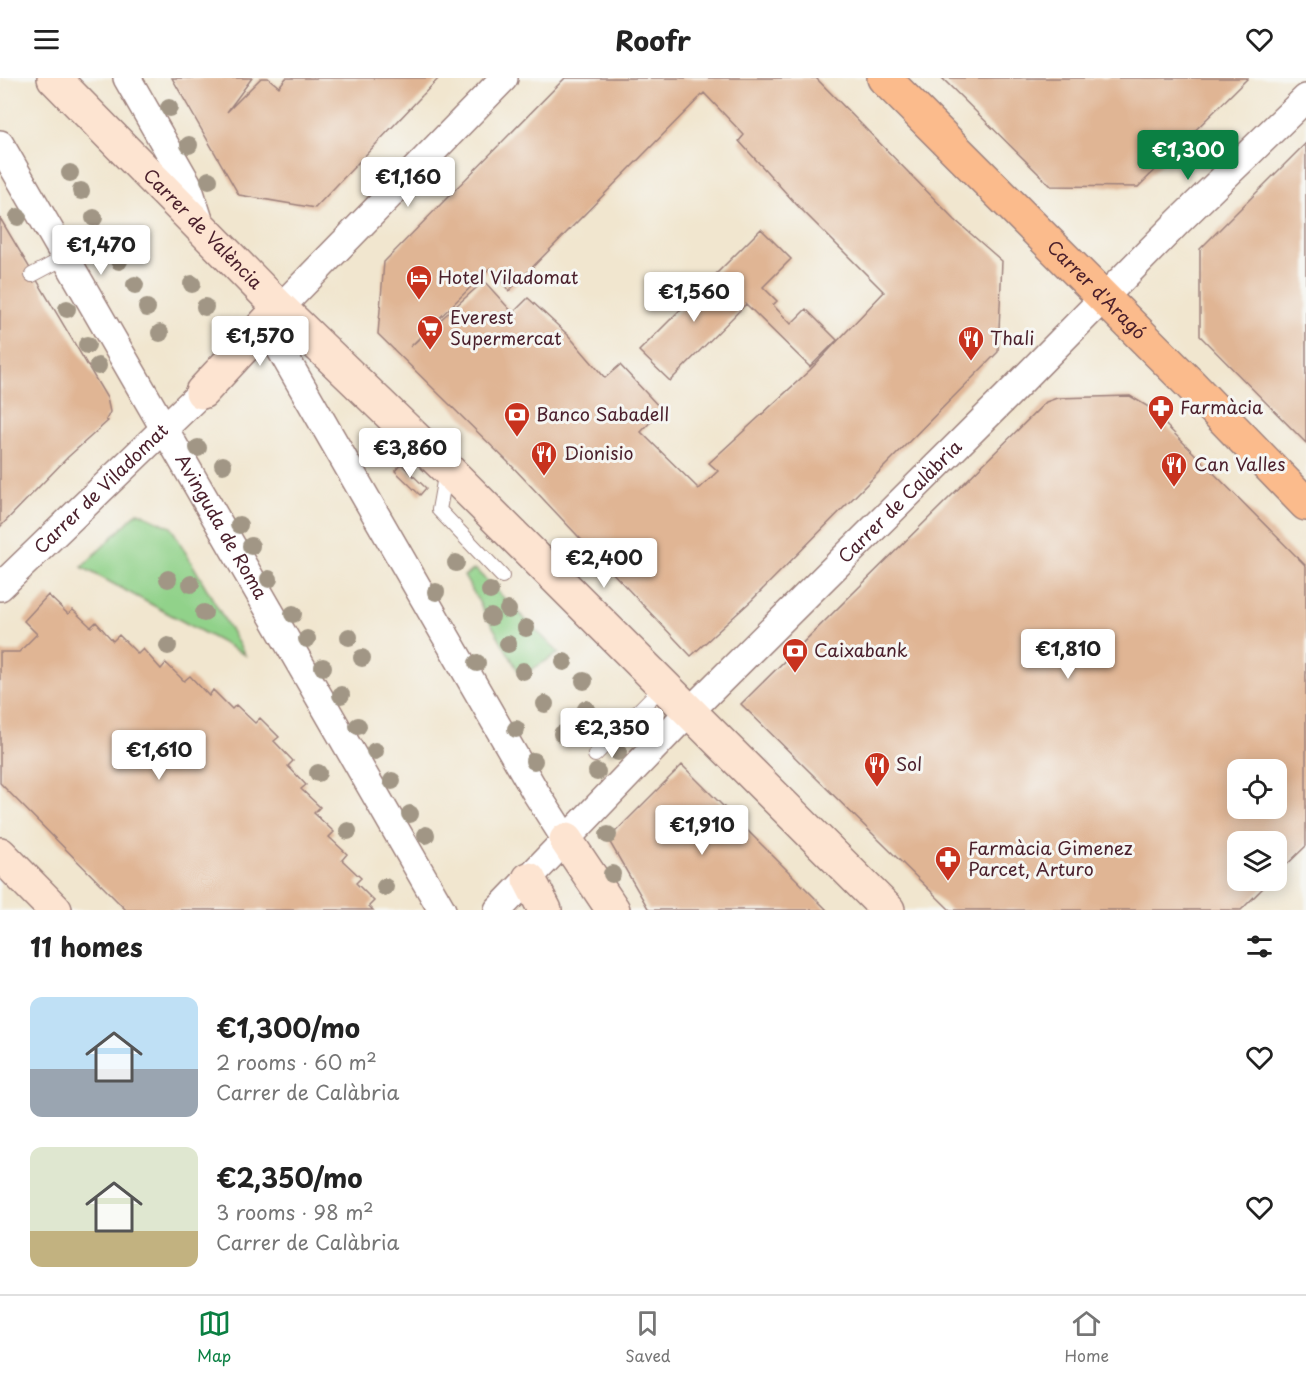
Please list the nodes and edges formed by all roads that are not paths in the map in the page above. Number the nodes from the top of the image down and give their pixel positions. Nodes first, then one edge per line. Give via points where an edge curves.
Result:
1 (54, 78) edge
2 (127, 78) edge
3 (504, 78) edge
4 (884, 78) edge
5 (1306, 98) edge
6 (0, 144) edge
7 (201, 226) junction
8 (64, 258) junction
9 (32, 275) dead end
10 (1103, 298) junction
11 (280, 308) junction
12 (202, 392) joint
13 (163, 429) junction
14 (446, 468) junction
15 (1306, 504) edge
16 (502, 576) dead end
17 (0, 587) edge
18 (664, 685) junction
19 (690, 712) junction
20 (595, 755) dead end
21 (566, 840) junction
22 (0, 854) edge
23 (529, 879) junction
24 (55, 910) edge
25 (442, 910) edge
26 (498, 910) edge
27 (545, 910) edge
28 (613, 910) edge
29 (888, 910) edge

1 - 7 street, Carrer de València
2 - 7 street via 187,183
3 - 11 street
4 - 10 main road, Carrer d'Aragó
5 - 10 street, Carrer de Calàbria
6 - 8 street, Avinguda de Roma
7 - 11 street, Carrer de València
8 - 9 lane
8 - 13 street, Avinguda de Roma
10 - 15 main road, Carrer d'Aragó
10 - 19 street, Carrer de Calàbria
11 - 12 street
11 - 14 street, Carrer de València
11 - 21 street via 278,345
12 - 13 street, Carrer de Viladomat
13 - 17 street, Carrer de Viladomat
13 - 25 street, Avinguda de Roma
14 - 16 lane via 439,510
14 - 18 street, Carrer de València
18 - 19 street, Carrer de València
18 - 20 lane
19 - 21 street, Carrer de Calàbria
19 - 29 street, Carrer de València
21 - 23 street, Carrer de Calàbria
21 - 28 street
22 - 24 street
23 - 26 street, Carrer de Calàbria
23 - 27 street

